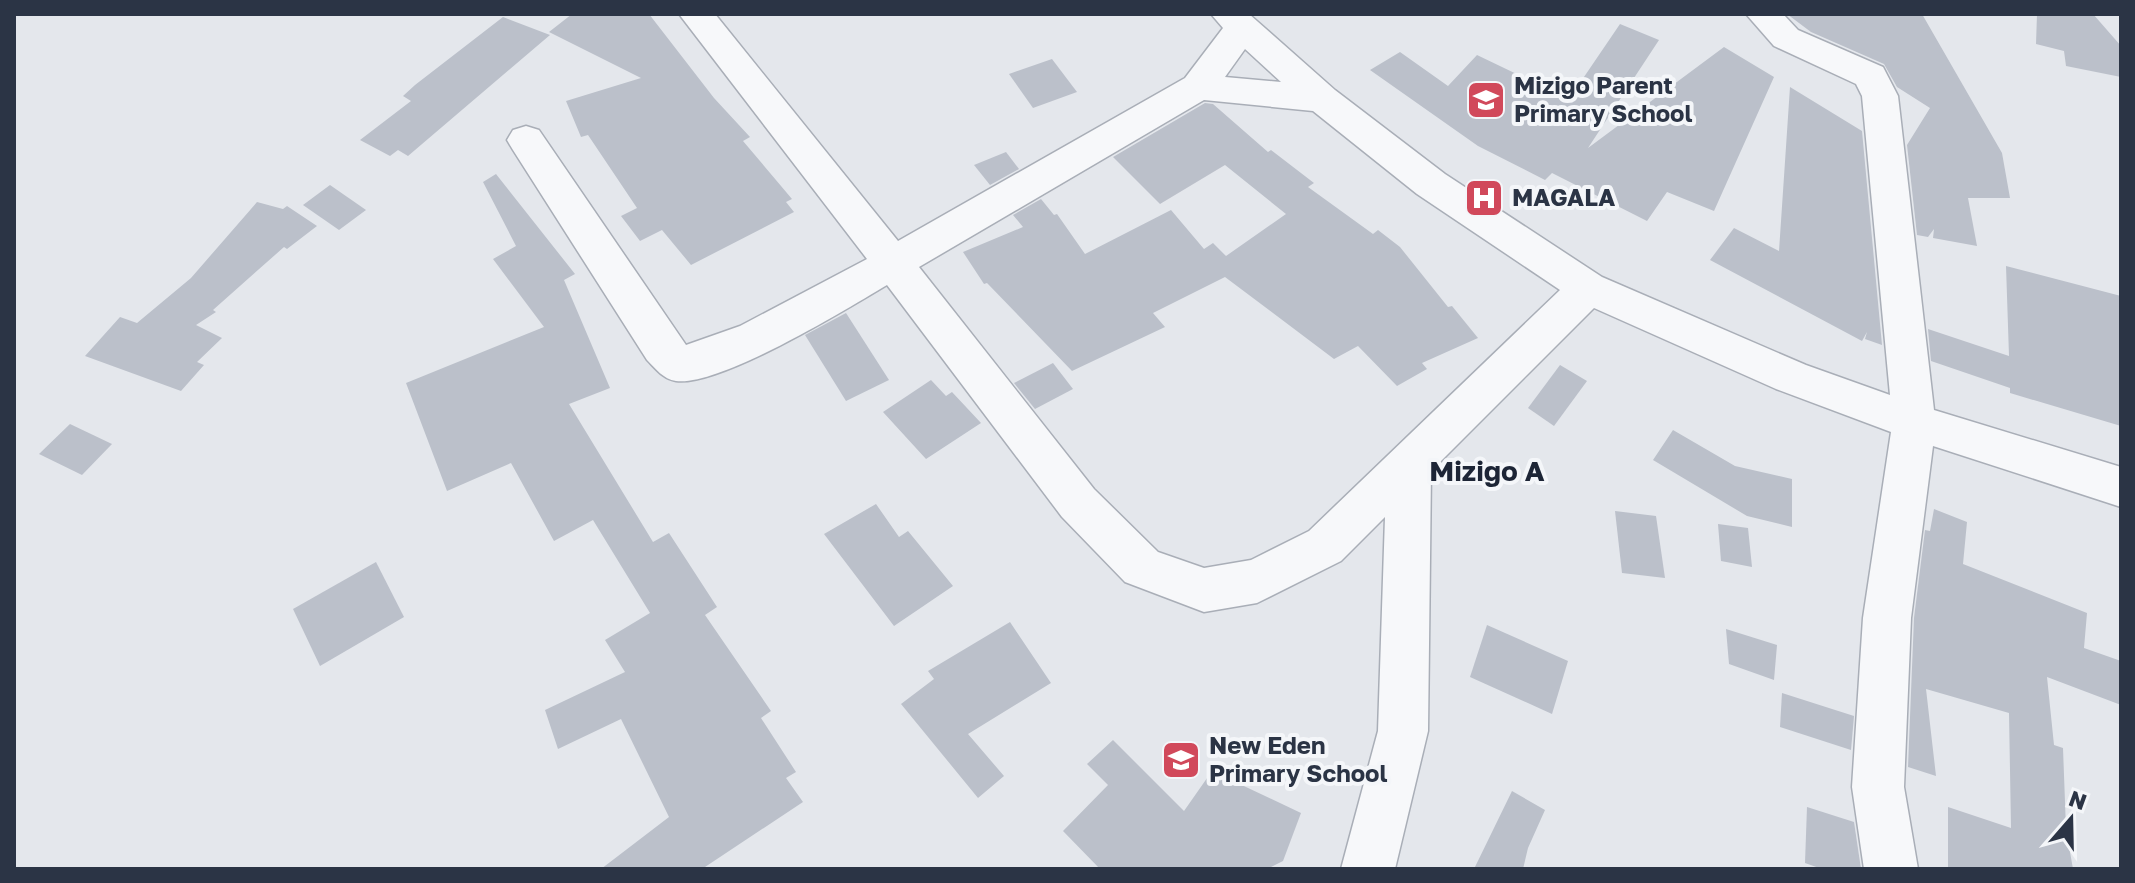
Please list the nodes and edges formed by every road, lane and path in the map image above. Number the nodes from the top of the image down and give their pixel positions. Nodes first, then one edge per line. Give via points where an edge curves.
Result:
1 (696, 14) edge
2 (1763, 14) edge
3 (1235, 20) edge
4 (1198, 87) junction
5 (1322, 99) junction
6 (526, 140) dead end
7 (893, 263) junction
8 (1588, 288) junction
9 (1914, 422) junction
10 (1409, 463) junction
11 (2121, 487) edge
12 (1368, 869) edge
13 (1891, 869) edge

1 - 7 street
2 - 9 street via 1786,38 1870,76 1880,96
3 - 4 street
3 - 5 street
4 - 5 street
4 - 7 street
5 - 8 street via 1431,184
6 - 7 street via 662,348 678,364 699,364
7 - 10 street via 1078,503 1142,567 1204,590 1257,581 1325,546
8 - 9 street via 1696,338
8 - 10 street
9 - 11 street
9 - 13 street via 1887,618 1878,787
10 - 12 street via 1403,731

